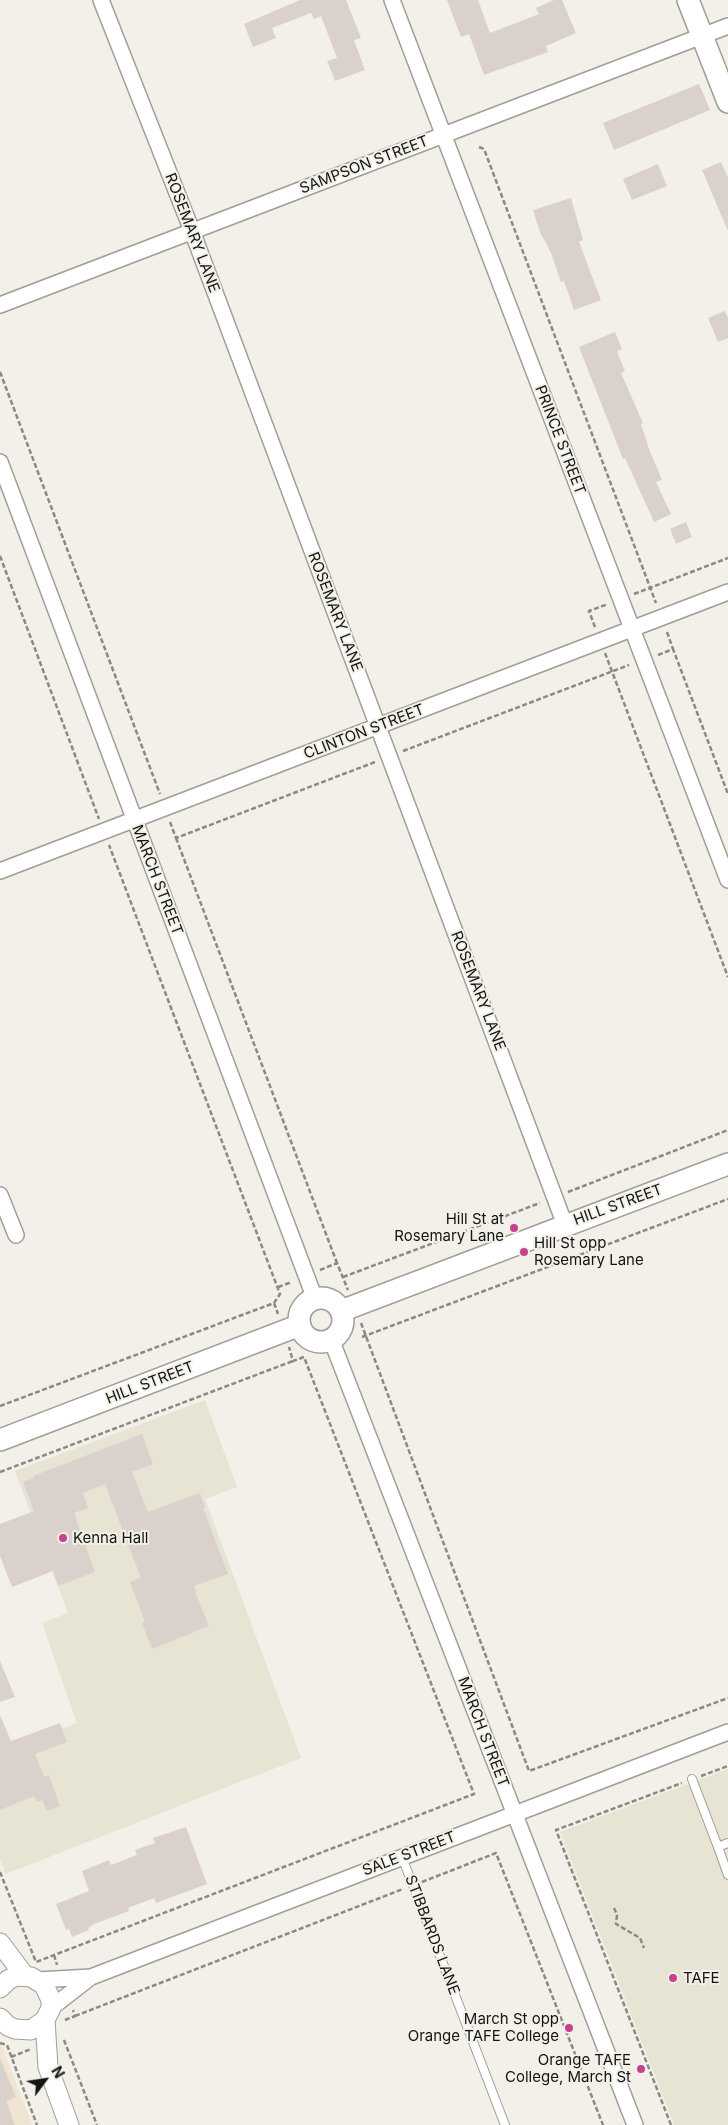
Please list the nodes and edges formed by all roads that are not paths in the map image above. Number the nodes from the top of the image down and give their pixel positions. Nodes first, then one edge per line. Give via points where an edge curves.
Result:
1 (102, 0) edge
2 (392, 0) edge
3 (688, 0) edge
4 (728, 26) edge
5 (702, 36) junction
6 (728, 102) edge
7 (443, 134) junction
8 (192, 231) junction
9 (0, 305) edge
10 (0, 462) edge
11 (728, 592) edge
12 (632, 629) junction
13 (379, 727) junction
14 (135, 820) junction
15 (0, 871) edge
16 (728, 880) edge
17 (728, 1164) edge
18 (0, 1195) edge
19 (566, 1225) junction
20 (16, 1235) dead end
21 (315, 1299) junction
22 (348, 1309) junction
23 (292, 1328) junction
24 (331, 1339) junction
25 (0, 1440) edge
26 (728, 1732) edge
27 (692, 1779) road end
28 (514, 1812) junction
29 (728, 1844) edge
30 (718, 1847) junction
31 (402, 1857) junction
32 (728, 1875) edge
33 (0, 1943) edge
34 (90, 1977) junction
35 (31, 1978) junction
36 (0, 1984) edge
37 (48, 2014) junction
38 (6, 2029) edge
39 (48, 2067) junction
40 (69, 2125) edge
41 (506, 2125) edge
42 (635, 2125) edge

1 - 8 street, ROSEMARY LANE
2 - 7 street, PRINCE STREET
3 - 5 main road
4 - 5 street, SAMPSON STREET
5 - 6 main road
5 - 7 street, SAMPSON STREET
7 - 8 street, SAMPSON STREET
7 - 12 street, PRINCE STREET
8 - 9 street, SAMPSON STREET
8 - 13 street, ROSEMARY LANE
10 - 14 street, MARCH STREET
11 - 12 street, CLINTON STREET
12 - 13 street, CLINTON STREET
12 - 16 street, PRINCE STREET
13 - 14 street, CLINTON STREET
13 - 19 street, ROSEMARY LANE
14 - 15 street, CLINTON STREET
14 - 21 street, MARCH STREET
17 - 19 main road, HILL STREET
18 - 20 street
19 - 22 main road, HILL STREET
21 - 22 main road via 330,1300
21 - 23 main road via 307,1302
22 - 24 main road via 342,1328
23 - 24 main road via 316,1341
23 - 25 main road, HILL STREET
24 - 28 street, MARCH STREET
26 - 28 street, SALE STREET
27 - 30 lane
28 - 31 street, SALE STREET
28 - 42 street, MARCH STREET
29 - 30 lane
30 - 32 lane
31 - 34 street, SALE STREET
31 - 41 lane, STIBBARDS LANE
33 - 35 street
34 - 35 street, SALE STREET
34 - 37 street, SALE STREET
35 - 36 street via 16,1976
35 - 37 street via 48,1992
37 - 38 street via 31,2030
37 - 39 street
38 - 39 street
39 - 40 street

